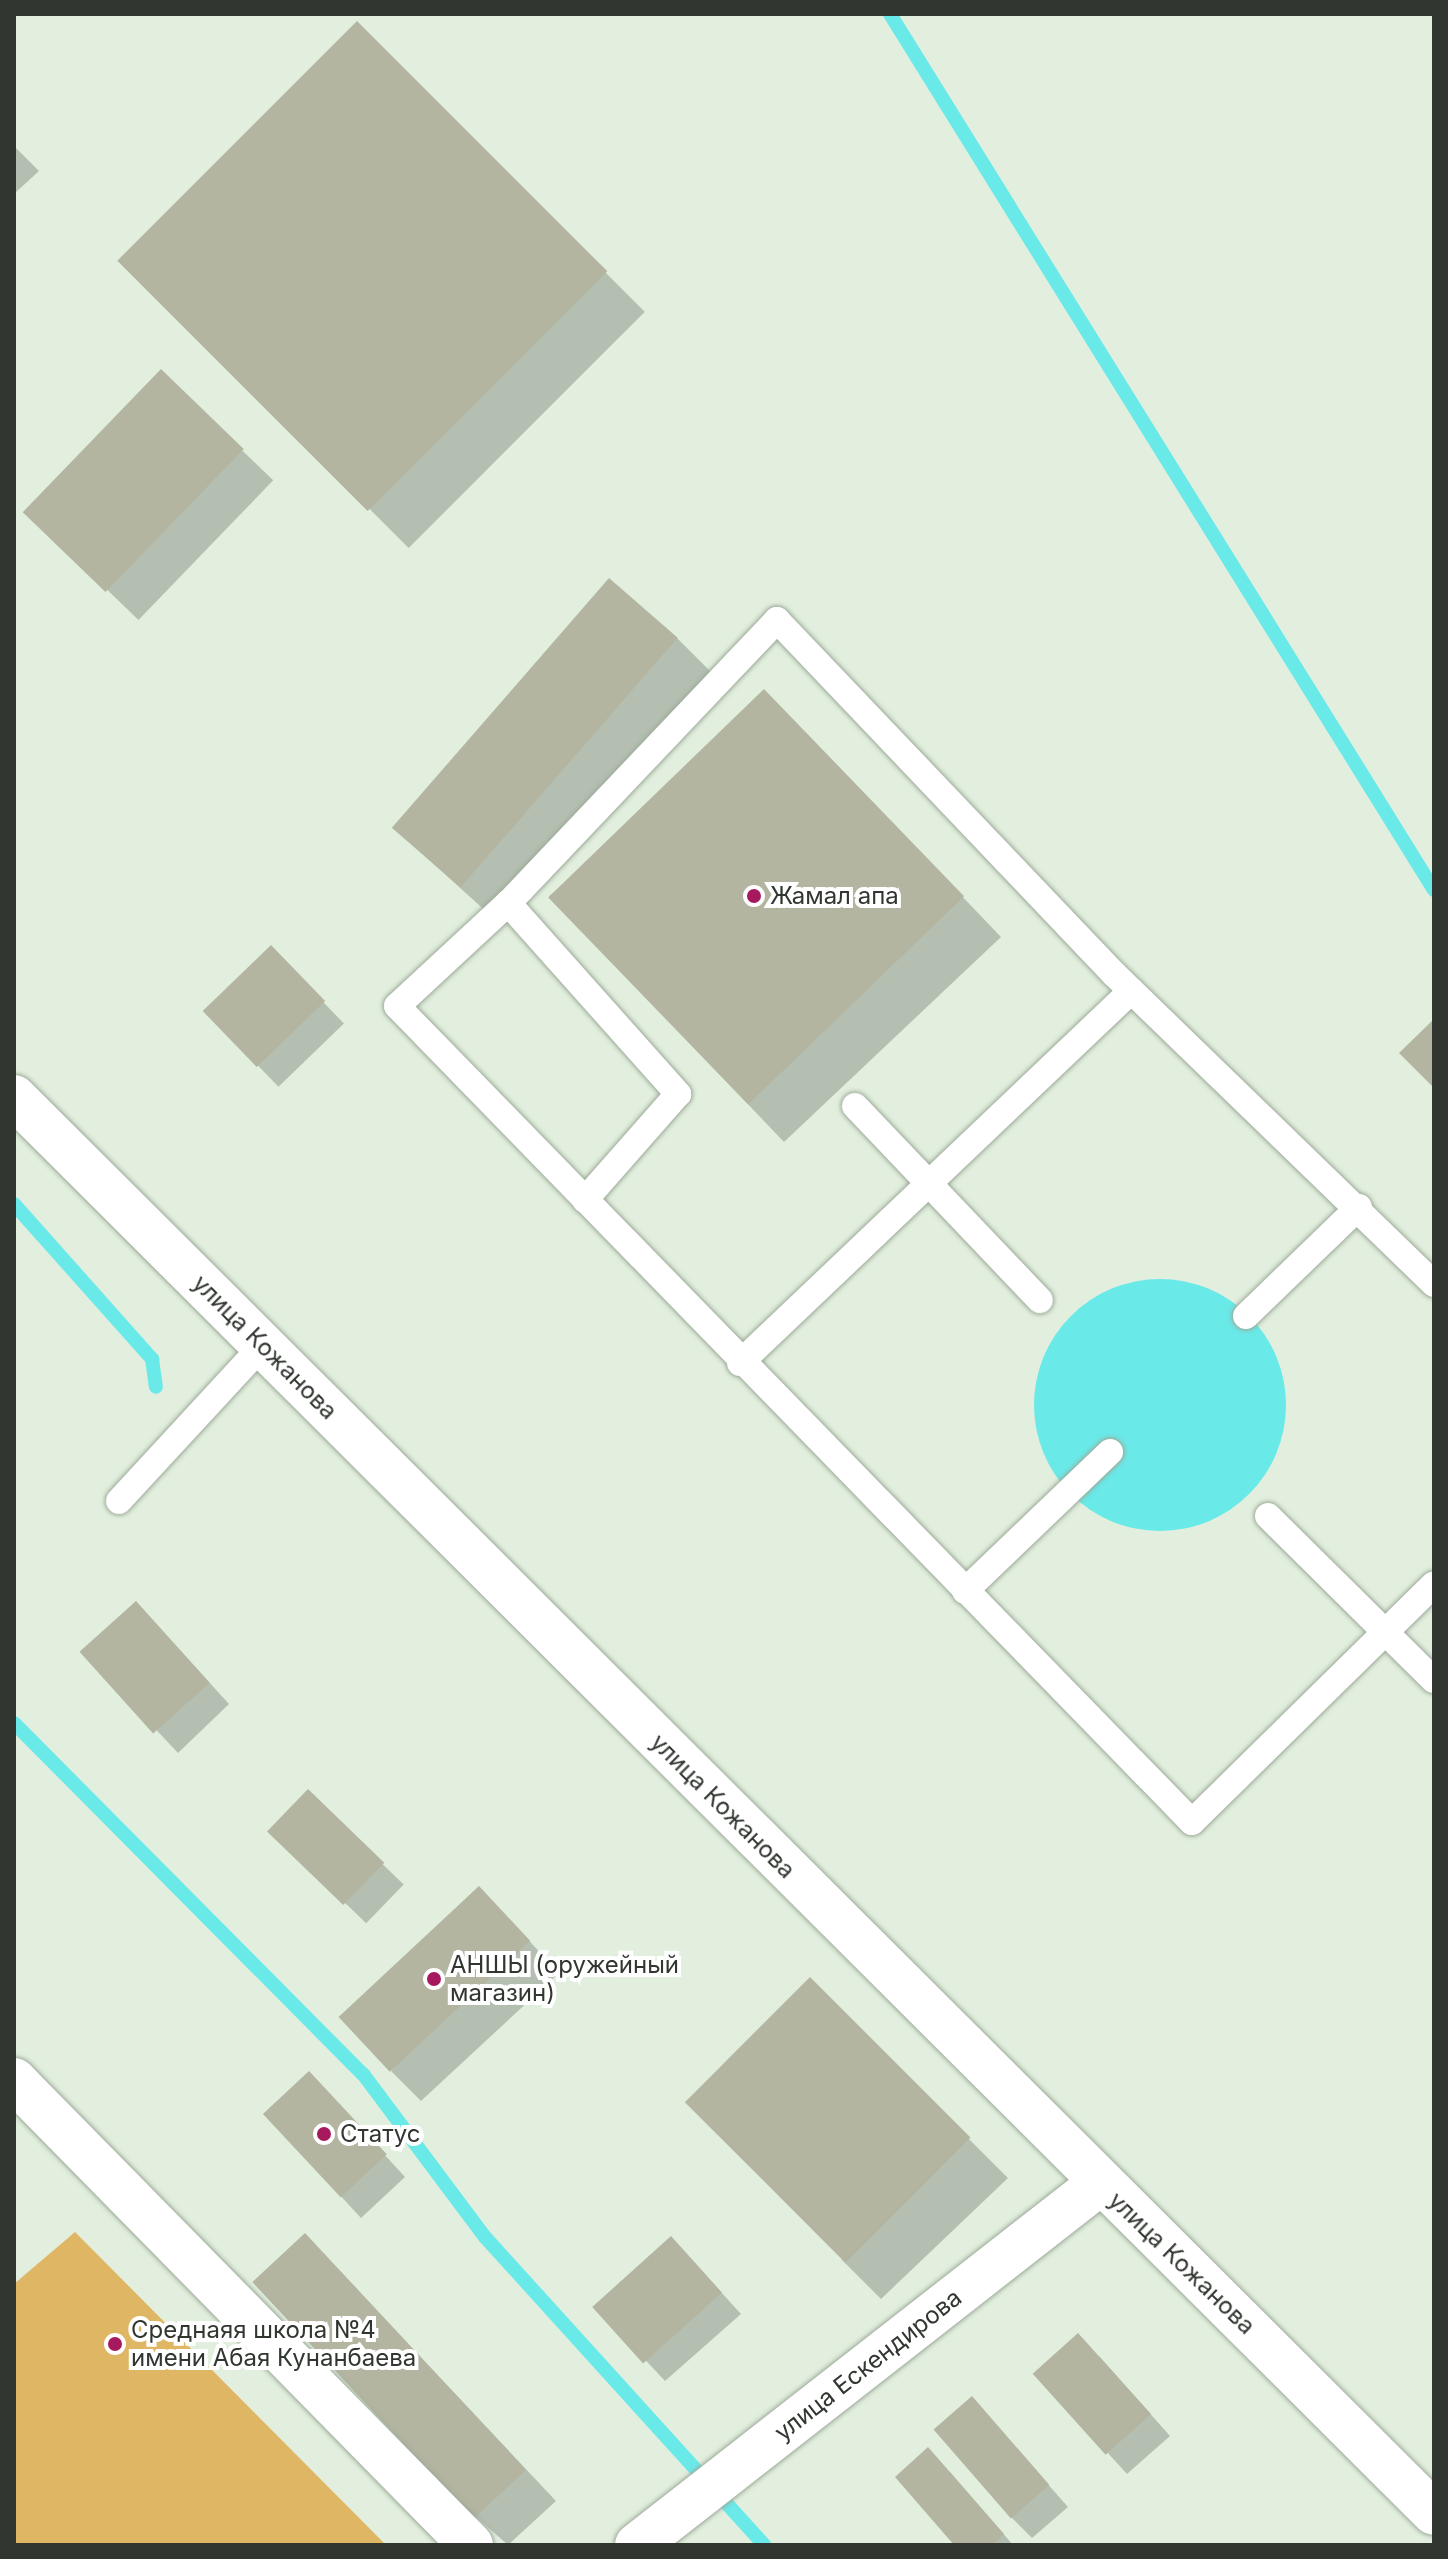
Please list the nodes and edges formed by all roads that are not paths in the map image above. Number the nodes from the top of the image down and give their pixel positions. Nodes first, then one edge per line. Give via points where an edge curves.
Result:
1 (508, 903) junction
2 (1131, 991) junction
3 (14, 1097) edge
4 (855, 1106) dead end
5 (929, 1183) junction
6 (585, 1200) junction
7 (1359, 1207) junction
8 (1434, 1284) edge
9 (1040, 1300) dead end
10 (1246, 1316) dead end
11 (263, 1345) junction
12 (740, 1363) junction
13 (1110, 1452) dead end
14 (119, 1501) dead end
15 (1268, 1516) dead end
16 (1434, 1584) edge
17 (965, 1591) junction
18 (1385, 1632) junction
19 (1434, 1680) edge
20 (14, 2080) edge
21 (1099, 2184) junction
22 (1434, 2513) edge
23 (471, 2545) edge
24 (637, 2545) edge

1 - 2 lane via 777,620
1 - 6 lane via 678,1094
1 - 6 lane via 397,1006
2 - 5 lane
2 - 7 lane
3 - 11 main road, улица Кожанова
4 - 5 lane
5 - 9 lane
5 - 12 lane
6 - 12 lane
7 - 8 lane
7 - 10 lane
11 - 14 lane
11 - 21 main road, улица Кожанова
12 - 17 lane
13 - 17 lane
15 - 18 lane
16 - 18 lane
17 - 18 lane via 1192,1822
18 - 19 lane
20 - 23 main road
21 - 22 main road, улица Кожанова
21 - 24 main road, улица Ескендирова

